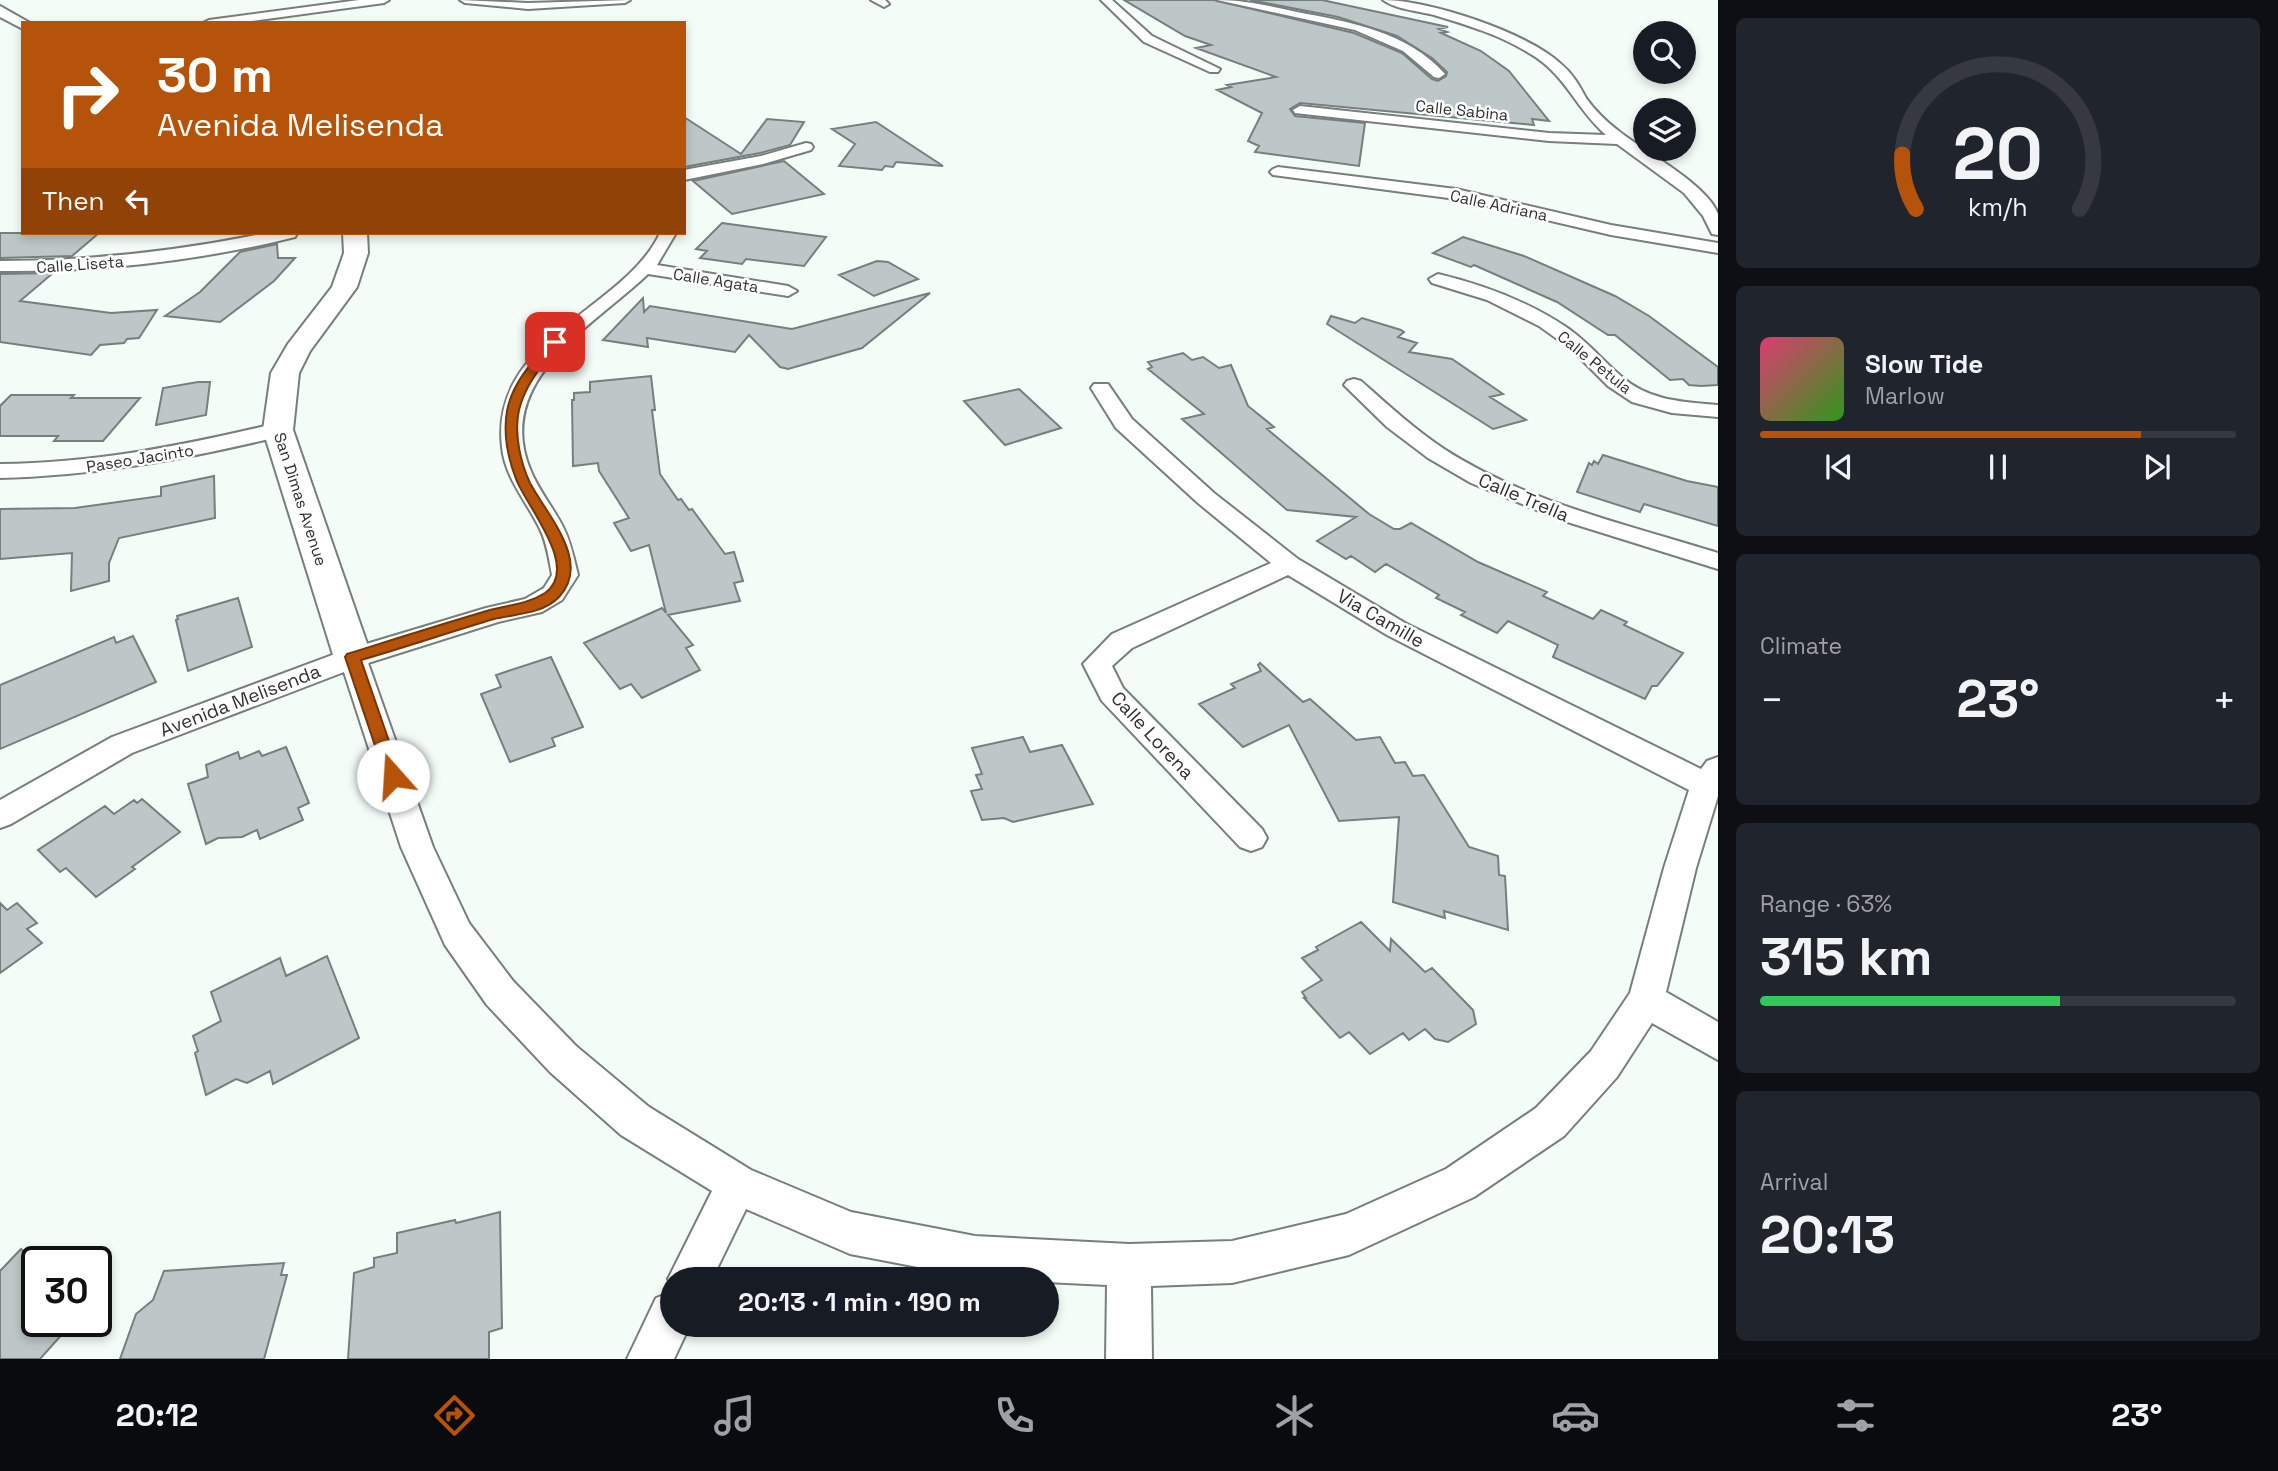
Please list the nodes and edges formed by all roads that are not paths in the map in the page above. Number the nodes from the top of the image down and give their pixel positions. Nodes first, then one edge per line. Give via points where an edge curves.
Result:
1 (384, 0) edge
2 (465, 0) edge
3 (625, 0) edge
4 (1106, 0) edge
5 (1222, 0) edge
6 (1388, 0) edge
7 (0, 11) edge
8 (224, 21) edge
9 (21, 23) edge
10 (1214, 69) dead end
11 (1439, 74) dead end
12 (1300, 110) dead end
13 (1621, 140) junction
14 (806, 148) dead end
15 (1278, 172) dead end
16 (686, 175) edge
17 (1718, 230) edge
18 (278, 235) edge
19 (355, 235) edge
20 (667, 235) edge
21 (1718, 248) edge
22 (160, 257) junction
23 (0, 267) edge
24 (645, 268) junction
25 (1438, 279) dead end
26 (149, 282) dead end
27 (788, 291) dead end
28 (1354, 385) dead end
29 (1101, 388) dead end
30 (1718, 411) edge
31 (278, 430) junction
32 (0, 471) edge
33 (1718, 561) edge
34 (1289, 565) junction
35 (353, 657) junction
36 (1712, 777) edge
37 (0, 815) edge
38 (1251, 838) dead end
39 (1646, 1000) junction
40 (1718, 1042) edge
41 (737, 1184) junction
42 (1129, 1265) junction
43 (696, 1267) edge
44 (661, 1337) edge
45 (650, 1359) edge
46 (1129, 1359) edge

1 - 8 street
2 - 3 street via 528,6
4 - 10 street via 1148,39
5 - 11 street via 1358,27 1407,48
6 - 13 street via 1467,22 1530,49 1571,81 1596,119
7 - 9 street
12 - 13 street, Calle Sabina via 1549,137
13 - 17 street via 1686,188 1713,217
14 - 16 street
15 - 21 street, Calle Adriana via 1456,194 1611,230
18 - 22 street, Calle Liseta
19 - 31 street, San Dimas Avenue via 354,268 288,366 279,396
20 - 24 street, Avenida Melisenda
22 - 23 street, Calle Liseta via 100,265
22 - 26 street, Calle Liseta
24 - 27 street, Calle Agata
24 - 35 street, Avenida Melisenda via 555,342 528,374 513,410 512,446 523,481 562,556 565,575 553,594 533,606
25 - 30 street, Calle Petula via 1472,287 1542,319 1627,391 1673,408
28 - 33 street, Calle Trella via 1408,436 1514,496
29 - 34 street, Via Camille via 1124,423
31 - 32 street, Paseo Jacinto via 124,464 51,472
31 - 35 street, San Dimas Avenue
34 - 36 street, Via Camille via 1396,629
34 - 38 street, Calle Lorena via 1122,641 1097,664 1112,694
35 - 37 street, Avenida Melisenda via 122,745
35 - 41 street via 417,847 457,934 492,983 563,1059 635,1121
36 - 39 street via 1680,868
39 - 40 street
39 - 42 street via 1604,1064 1550,1122 1460,1183 1349,1234 1232,1262
41 - 42 street via 850,1233 975,1258
41 - 43 street
42 - 46 street
44 - 45 street

